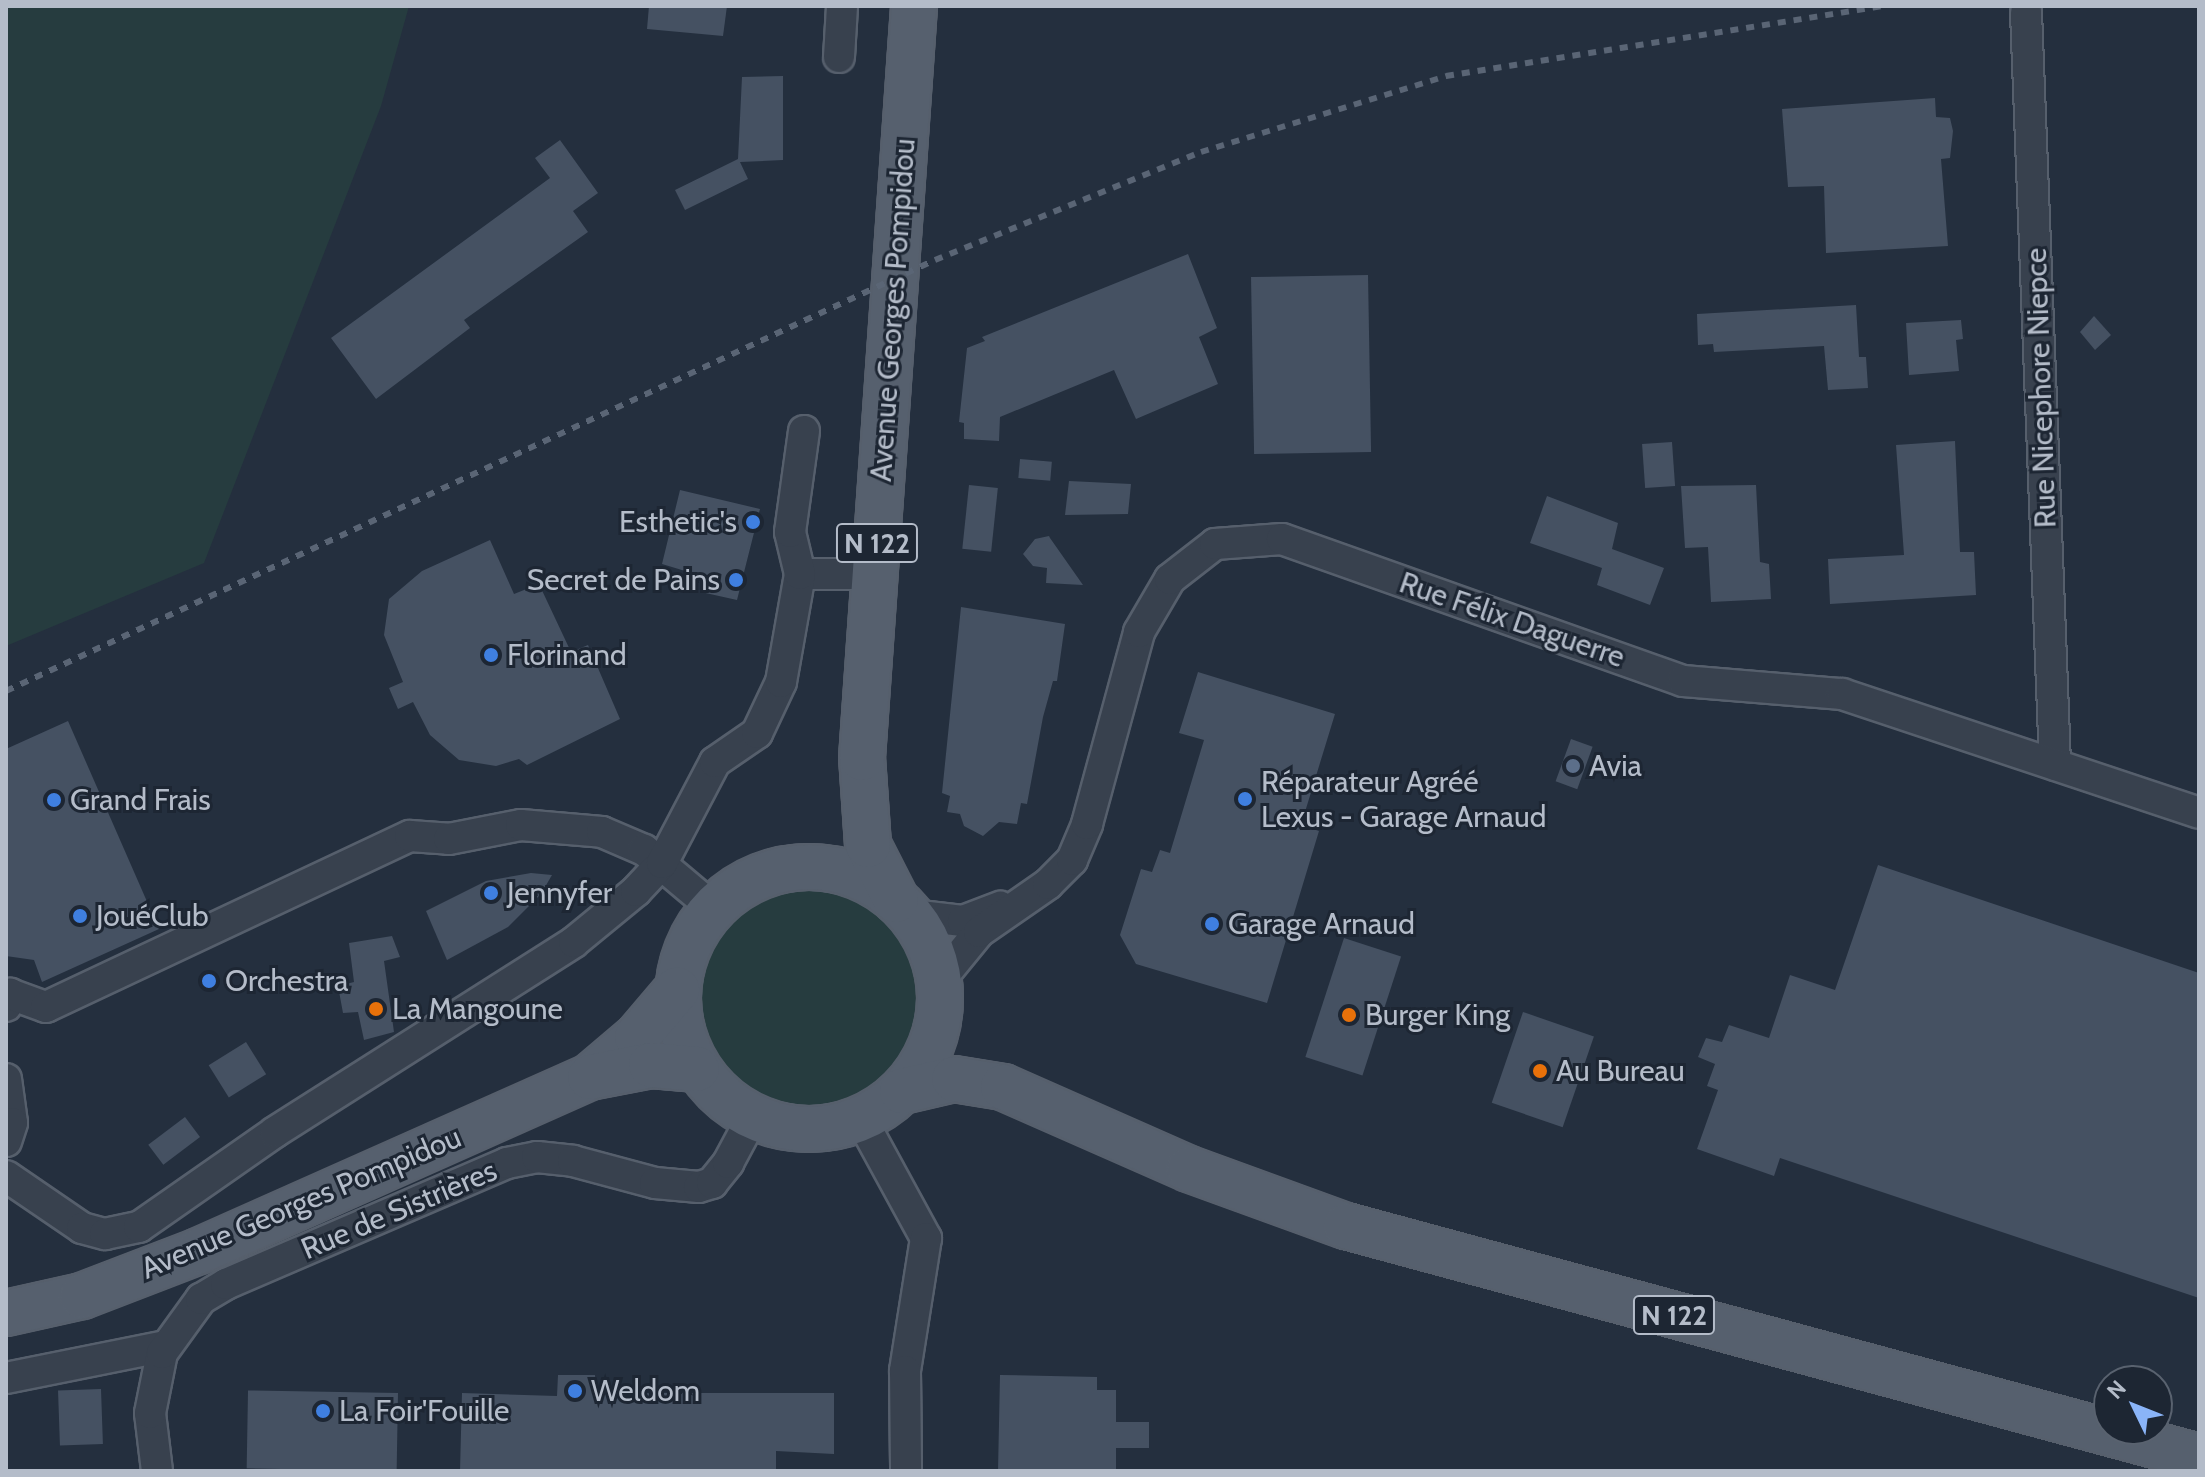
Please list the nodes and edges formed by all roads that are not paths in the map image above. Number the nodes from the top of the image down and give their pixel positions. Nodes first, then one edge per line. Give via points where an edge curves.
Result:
1 (842, 6) edge
2 (914, 6) edge
3 (2026, 12) dead end
4 (839, 57) dead end
5 (804, 431) dead end
6 (800, 574) junction
7 (875, 574) junction
8 (862, 758) junction
9 (2055, 764) junction
10 (2199, 813) edge
11 (662, 863) junction
12 (804, 867) junction
13 (1035, 892) junction
14 (713, 908) junction
15 (903, 908) junction
16 (677, 990) junction
17 (939, 994) junction
18 (6, 1006) edge
19 (697, 1069) junction
20 (590, 1077) junction
21 (6, 1079) edge
22 (1003, 1087) junction
23 (902, 1091) junction
24 (752, 1118) junction
25 (861, 1119) junction
26 (6, 1141) edge
27 (6, 1176) edge
28 (6, 1313) edge
29 (166, 1346) junction
30 (6, 1378) edge
31 (2199, 1457) edge
32 (157, 1471) edge
33 (906, 1471) edge

1 - 4 street
2 - 7 main road, Avenue Georges Pompidou / N 122
3 - 9 street, Rue Nicephore Niepce
5 - 6 street via 790,532
6 - 7 street
6 - 11 street via 781,682 757,733 715,762
7 - 8 main road, Avenue Georges Pompidou / N 122
8 - 12 main road, Avenue Georges Pompidou via 840,829
8 - 15 main road, Avenue Georges Pompidou / N 122 via 868,845
9 - 10 street, Rue Félix Daguerre
9 - 13 street, Rue Félix Daguerre via 1842,694 1683,681 1282,539 1215,544 1170,579 1139,632 1079,845 1060,873
11 - 14 street
11 - 18 street via 602,832 562,826 521,825 449,839 410,836 46,1007 10,994
11 - 27 street via 574,942 275,1132 139,1227 105,1234 82,1228
12 - 14 main road via 770,873
12 - 15 main road via 853,875
13 - 15 street, Rue Félix Daguerre via 963,921
13 - 17 street, Rue Félix Daguerre via 979,932
14 - 16 main road via 689,946
15 - 17 main road via 926,940
16 - 19 main road via 681,1031
16 - 20 main road via 637,1037
17 - 22 main road, N 122 via 973,1061
17 - 23 main road via 928,1053
19 - 20 main road via 651,1065
19 - 24 main road via 721,1097
20 - 28 main road, Avenue Georges Pompidou via 199,1251 82,1296
21 - 26 street via 12,1123
22 - 23 main road, N 122 via 954,1079
22 - 31 main road, N 122 via 1189,1169 1346,1226
23 - 25 main road
24 - 25 main road via 787,1129 825,1129
24 - 29 street, Rue de Sistrières via 728,1163 712,1183 699,1187 655,1183 573,1161 537,1157 507,1163 226,1284 201,1299
25 - 33 street via 926,1238 905,1371
29 - 30 street
29 - 32 street, Rue de Sistrières via 150,1413

